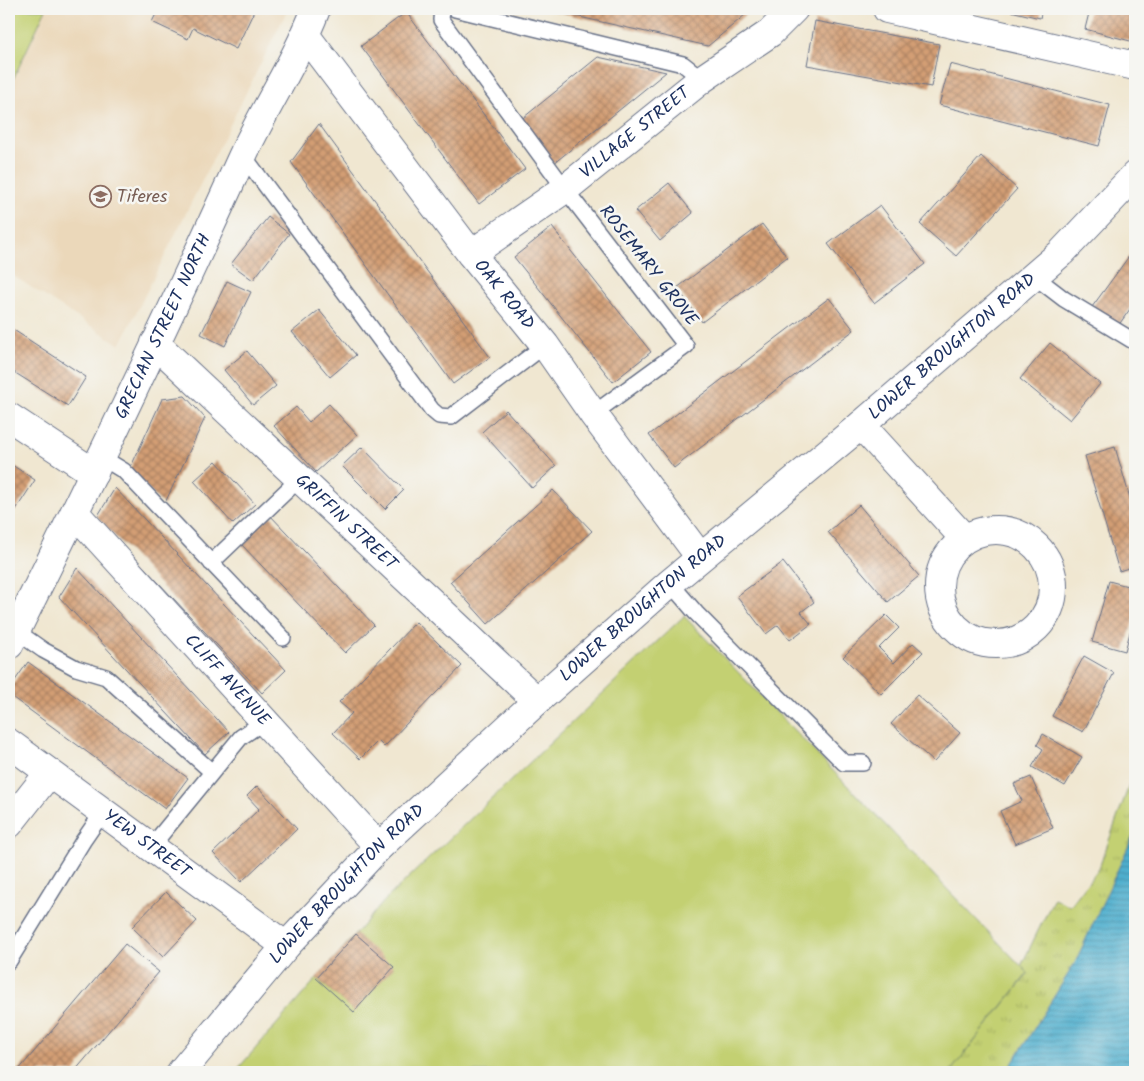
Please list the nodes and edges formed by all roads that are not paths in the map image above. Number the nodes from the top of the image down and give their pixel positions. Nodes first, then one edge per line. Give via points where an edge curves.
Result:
1 (316, 9) edge
2 (442, 9) edge
3 (454, 9) edge
4 (794, 9) edge
5 (888, 9) edge
6 (306, 36) junction
7 (1135, 66) edge
8 (702, 79) junction
9 (243, 155) junction
10 (1135, 176) edge
11 (565, 189) junction
12 (471, 254) junction
13 (1034, 276) junction
14 (1135, 342) edge
15 (155, 343) junction
16 (545, 345) junction
17 (593, 414) junction
18 (9, 417) edge
19 (861, 425) junction
20 (98, 465) junction
21 (300, 479) junction
22 (75, 513) junction
23 (964, 538) junction
24 (700, 558) junction
25 (212, 563) junction
26 (670, 583) junction
27 (12, 638) edge
28 (283, 638) dead end
29 (537, 701) junction
30 (265, 721) junction
31 (9, 743) edge
32 (863, 763) dead end
33 (212, 772) junction
34 (49, 773) junction
35 (103, 812) junction
36 (9, 824) edge
37 (150, 847) junction
38 (379, 847) junction
39 (286, 946) junction
40 (9, 961) edge
41 (181, 1072) edge

1 - 6 street, GRECIAN STREET NORTH
2 - 11 lane via 442,20
3 - 8 lane via 683,64
4 - 8 street, VILLAGE STREET via 770,33
5 - 7 street
6 - 9 street, GRECIAN STREET NORTH
6 - 12 street, OAK ROAD
8 - 11 street, VILLAGE STREET
9 - 15 street, GRECIAN STREET NORTH
9 - 16 lane via 439,416 452,417
10 - 13 street, LOWER BROUGHTON ROAD via 1062,252
11 - 12 street, VILLAGE STREET
11 - 17 lane, ROSEMARY GROVE via 686,346
12 - 16 street, OAK ROAD
13 - 14 lane
13 - 19 street, LOWER BROUGHTON ROAD
15 - 20 street, GRECIAN STREET NORTH
15 - 21 street, GRIFFIN STREET
16 - 17 street, OAK ROAD
17 - 24 street, OAK ROAD
18 - 20 street
19 - 23 street
19 - 24 street, LOWER BROUGHTON ROAD
20 - 22 street, GRECIAN STREET NORTH
20 - 25 lane via 124,471
21 - 25 lane
21 - 29 street, GRIFFIN STREET
22 - 27 street, GRECIAN STREET NORTH
22 - 30 street, CLIFF AVENUE
23 - 23 street via 950,551 941,568 938,586 940,605 949,621 963,635 980,642 999,644 1017,641 1034,630 1046,616 1053,598 1053,578 1047,560 1036,545 1019,534 1001,529 982,531
24 - 26 street, LOWER BROUGHTON ROAD
25 - 28 lane
26 - 29 street, LOWER BROUGHTON ROAD
26 - 32 lane via 844,762
27 - 33 lane via 76,668 106,678
29 - 38 street, LOWER BROUGHTON ROAD
30 - 33 lane via 241,738
30 - 38 street, CLIFF AVENUE
31 - 34 street, YEW STREET
33 - 37 lane
34 - 35 street, YEW STREET
34 - 36 street
35 - 37 street, YEW STREET
35 - 40 lane
37 - 39 street, YEW STREET
38 - 39 street, LOWER BROUGHTON ROAD
39 - 41 street, LOWER BROUGHTON ROAD

